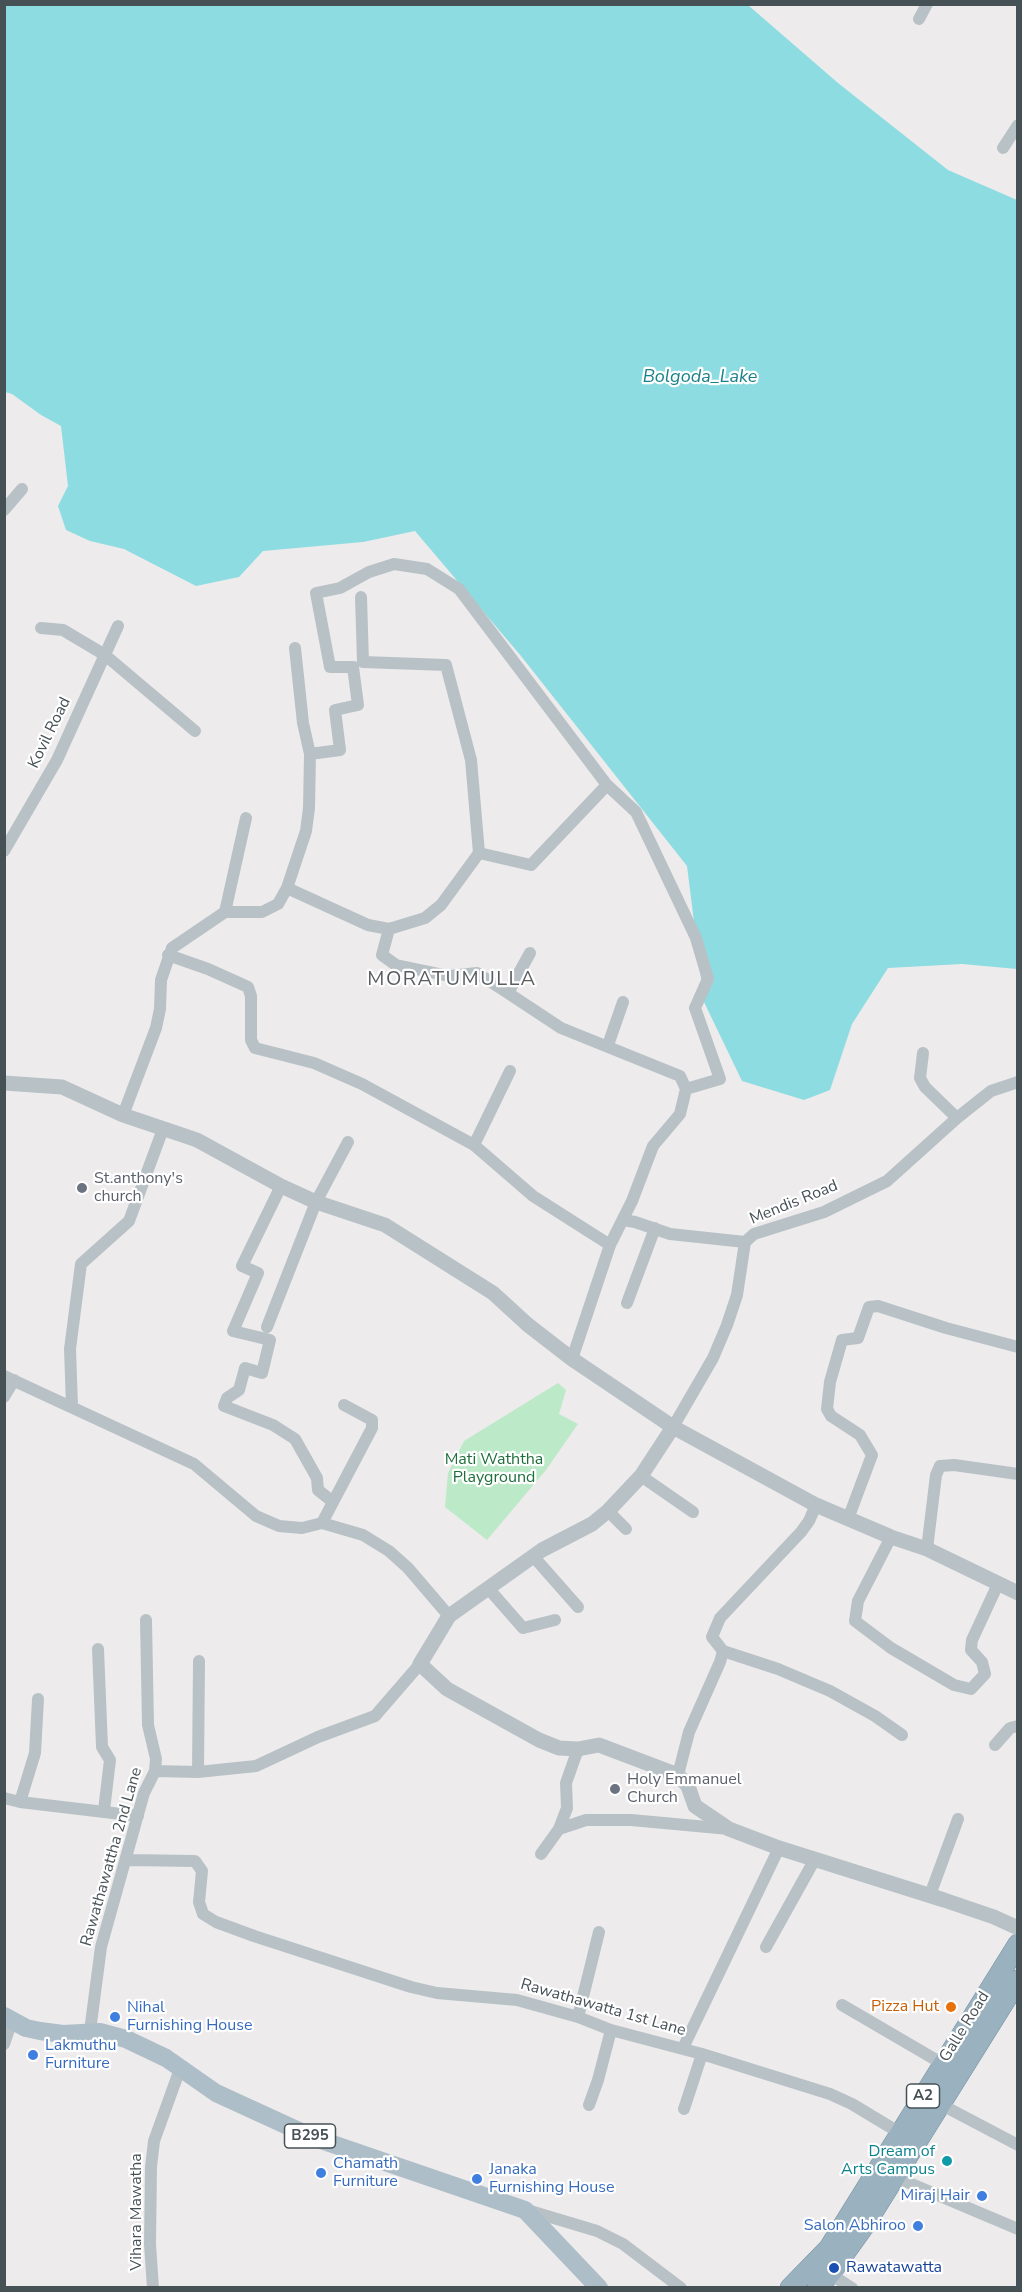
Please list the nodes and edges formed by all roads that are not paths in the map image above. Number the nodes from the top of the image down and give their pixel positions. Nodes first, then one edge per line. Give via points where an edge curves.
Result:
1 (927, 4) edge
2 (919, 19) dead end
3 (1017, 125) edge
4 (1003, 148) dead end
5 (22, 489) dead end
6 (4, 510) edge
7 (361, 597) dead end
8 (118, 626) dead end
9 (41, 628) dead end
10 (294, 648) dead end
11 (105, 655) junction
12 (195, 731) dead end
13 (310, 754) junction
14 (607, 785) junction
15 (246, 818) dead end
16 (4, 850) edge
17 (479, 854) junction
18 (287, 888) junction
19 (225, 912) junction
20 (389, 929) junction
21 (530, 953) dead end
22 (168, 955) junction
23 (507, 993) junction
24 (623, 1002) dead end
25 (608, 1045) junction
26 (923, 1053) dead end
27 (510, 1071) dead end
28 (1017, 1082) edge
29 (4, 1083) edge
30 (686, 1089) junction
31 (123, 1115) junction
32 (957, 1118) junction
33 (164, 1129) junction
34 (348, 1142) dead end
35 (474, 1146) junction
36 (281, 1186) junction
37 (316, 1202) junction
38 (623, 1220) junction
39 (655, 1228) junction
40 (745, 1242) junction
41 (610, 1245) junction
42 (627, 1303) dead end
43 (267, 1327) dead end
44 (1017, 1347) edge
45 (572, 1359) junction
46 (9, 1378) edge
47 (4, 1397) edge
48 (344, 1405) dead end
49 (72, 1406) junction
50 (673, 1427) junction
51 (1017, 1474) edge
52 (641, 1476) junction
53 (333, 1502) junction
54 (816, 1505) junction
55 (608, 1512) junction
56 (693, 1512) dead end
57 (848, 1519) junction
58 (322, 1523) junction
59 (626, 1529) dead end
60 (891, 1537) junction
61 (927, 1549) junction
62 (533, 1556) junction
63 (998, 1584) junction
64 (488, 1588) junction
65 (1017, 1593) edge
66 (578, 1607) dead end
67 (449, 1616) junction
68 (146, 1620) dead end
69 (555, 1620) dead end
70 (98, 1649) dead end
71 (723, 1651) junction
72 (199, 1661) dead end
73 (420, 1664) junction
74 (38, 1699) dead end
75 (1017, 1726) edge
76 (902, 1735) dead end
77 (995, 1745) dead end
78 (578, 1749) junction
79 (154, 1771) junction
80 (198, 1772) junction
81 (678, 1775) junction
82 (4, 1798) edge
83 (20, 1802) junction
84 (104, 1810) junction
85 (138, 1816) junction
86 (958, 1818) dead end
87 (559, 1829) junction
88 (729, 1829) junction
89 (779, 1848) junction
90 (541, 1854) dead end
91 (815, 1859) junction
92 (127, 1860) junction
93 (930, 1895) junction
94 (1017, 1928) edge
95 (599, 1932) dead end
96 (1017, 1944) edge
97 (766, 1947) dead end
98 (1017, 1980) edge
99 (842, 2005) dead end
100 (578, 2017) junction
101 (8, 2018) edge
102 (611, 2030) junction
103 (90, 2031) junction
104 (4, 2044) edge
105 (682, 2048) junction
106 (702, 2054) junction
107 (943, 2064) junction
108 (180, 2069) junction
109 (589, 2104) dead end
110 (940, 2104) junction
111 (684, 2109) dead end
112 (900, 2133) junction
113 (1017, 2145) edge
114 (895, 2177) junction
115 (525, 2210) junction
116 (1017, 2229) edge
117 (824, 2281) edge
118 (153, 2288) edge
119 (599, 2288) edge
120 (681, 2288) edge
121 (790, 2288) edge
122 (852, 2288) edge

1 - 2 street
3 - 4 street
5 - 6 street
7 - 17 street via 363,662 446,665 471,760
8 - 11 street, Kovil Road
9 - 11 street via 63,630
10 - 13 street
11 - 12 street
11 - 16 street, Kovil Road via 57,760
13 - 14 street via 340,750 335,710 358,705 353,667 330,667 316,593 340,588 394,564 427,569 459,589
13 - 18 street via 306,831
14 - 17 street via 531,865
14 - 30 street via 636,812 696,938 708,979 695,1008 720,1079
15 - 19 street
17 - 20 street via 441,905 425,918
18 - 19 street via 278,904 262,912
18 - 20 street via 368,925
19 - 22 street via 172,948
20 - 23 street via 382,954 396,965 449,976 477,973
21 - 23 street
22 - 31 street via 156,1028
22 - 35 street via 248,987 251,1040 255,1048 314,1063 362,1084
23 - 25 street via 561,1028
24 - 25 street
25 - 30 street via 680,1076
26 - 32 street via 920,1078
27 - 35 street
28 - 32 street, Mendis Road via 991,1091
29 - 31 street via 62,1088
30 - 38 street via 680,1114 653,1146
31 - 33 street
32 - 40 street, Mendis Road via 887,1181 824,1212 754,1234
33 - 36 street via 197,1140
33 - 49 street via 129,1221 81,1264 70,1349
34 - 37 street
35 - 41 street via 532,1196
36 - 37 street
36 - 53 street via 242,1266 258,1273 233,1331 270,1340 262,1373 245,1368 239,1390 227,1398 224,1406 273,1425 295,1439 317,1478 318,1490
37 - 43 street
37 - 45 street via 385,1225 456,1268 493,1293
38 - 39 street
38 - 41 street
39 - 40 street via 680,1235
39 - 42 street
40 - 50 street, Mendis Road via 737,1295 727,1325 713,1358
41 - 45 street
44 - 57 street via 878,1306 869,1307 858,1338 842,1340 827,1408 831,1416 860,1436 872,1455
45 - 50 street
46 - 47 street
46 - 49 street
48 - 53 street via 372,1420 372,1428
49 - 58 street via 194,1464 256,1516 279,1526 302,1528
50 - 52 street
50 - 54 street
51 - 61 street via 940,1466
52 - 55 street
52 - 56 street
53 - 58 street
54 - 57 street
54 - 71 street via 801,1532 720,1618 712,1637
55 - 59 street
55 - 62 street
57 - 60 street
58 - 67 street via 363,1535 389,1551
60 - 61 street
60 - 63 street via 858,1601 855,1621 891,1648 954,1685 972,1689 985,1674 982,1662 971,1650 972,1640
61 - 63 street
62 - 64 street
62 - 66 street
63 - 65 street
64 - 67 street
64 - 69 street via 523,1628
67 - 73 street
68 - 79 street, Rawathawattha 2nd Lane via 148,1725 156,1759
70 - 84 street via 102,1747 110,1760
71 - 76 street via 830,1691
71 - 81 street via 689,1732
72 - 80 street
73 - 78 street via 447,1689 538,1740 559,1748
73 - 80 street via 375,1716 256,1766
74 - 83 street via 35,1753
75 - 77 street via 1010,1728
78 - 81 street via 599,1745
78 - 87 street via 566,1783 567,1808
79 - 80 street
79 - 85 street, Rawathawattha 2nd Lane
81 - 88 street via 688,1786 695,1806
82 - 83 street
83 - 84 street
84 - 85 street
85 - 92 street, Rawathawattha 2nd Lane
86 - 93 street
87 - 88 street via 586,1820
87 - 90 street
88 - 89 street
89 - 91 street
89 - 105 street
91 - 93 street
91 - 97 street
92 - 100 street, Rawathawatta 1st Lane via 195,1861 202,1871 199,1902 203,1914 254,1936 411,1987 517,2000
92 - 103 street, Rawathawattha 2nd Lane via 101,1947
93 - 94 street
95 - 100 street
96 - 107 highway, Galle Road / A2
98 - 110 highway, Galle Road / A2
99 - 107 street
100 - 102 street, Rawathawatta 1st Lane
101 - 103 main road, B295 via 40,2031
101 - 104 street
102 - 105 street, Rawathawatta 1st Lane
102 - 109 street
103 - 108 main road, B295 via 126,2039
105 - 106 street, Rawathawatta 1st Lane
106 - 111 street
106 - 112 street, Rawathawatta 1st Lane via 830,2094
107 - 112 highway, Galle Road / A2
108 - 115 main road, B295 via 216,2093 312,2137
108 - 118 street, Vihara Mawatha via 154,2141 150,2244
110 - 113 street
110 - 114 highway, Galle Road / A2
112 - 121 highway, Galle Road / A2 via 829,2248
114 - 116 street
114 - 117 highway, Galle Road / A2
115 - 119 main road, B295
115 - 120 street via 597,2231 623,2244
117 - 122 street

